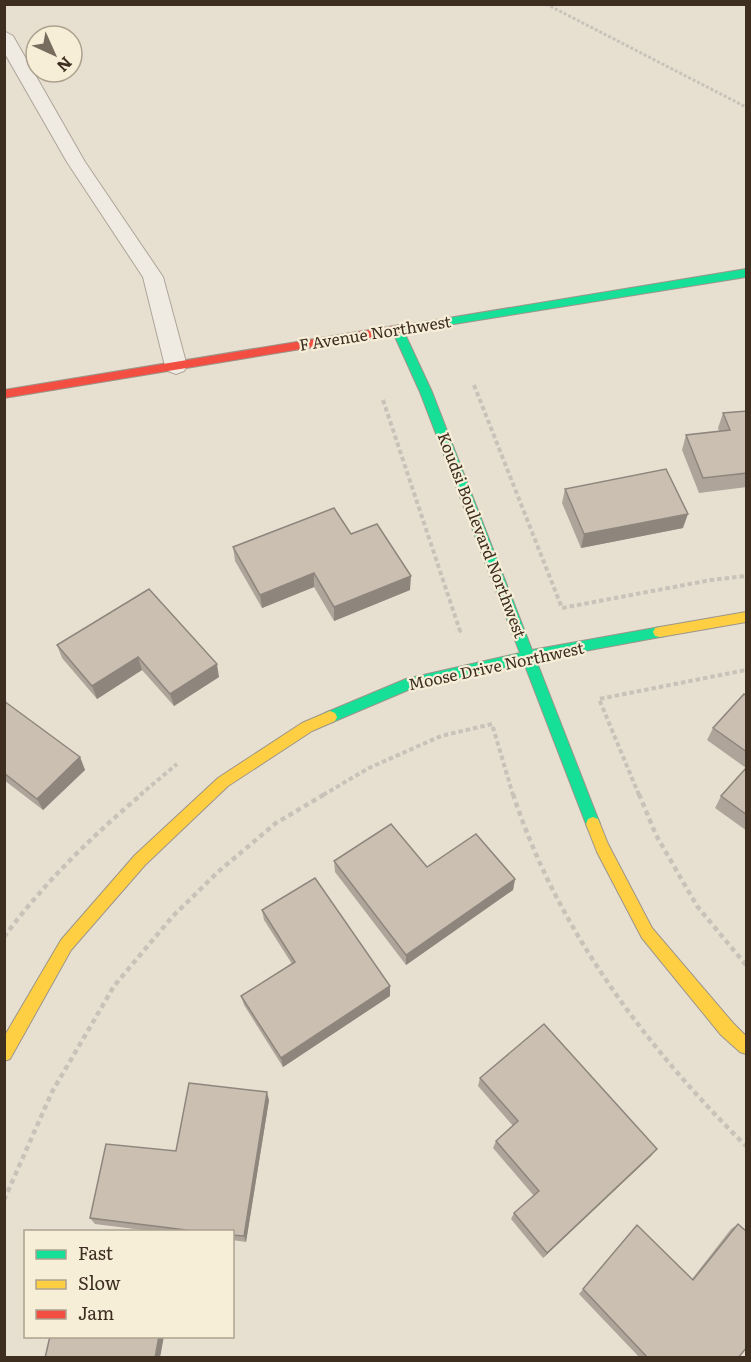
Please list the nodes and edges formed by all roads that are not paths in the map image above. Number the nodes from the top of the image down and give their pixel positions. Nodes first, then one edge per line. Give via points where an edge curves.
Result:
1 (4, 36) edge
2 (747, 273) edge
3 (398, 330) junction
4 (177, 366) junction
5 (4, 394) edge
6 (747, 617) edge
7 (529, 656) junction
8 (747, 1046) edge
9 (4, 1053) edge

1 - 4 lane via 76,162 153,277
2 - 3 street, F Avenue Northwest
3 - 4 street, F Avenue Northwest
3 - 7 street, Koudsi Boulevard Northwest
4 - 5 street, F Avenue Northwest
6 - 7 street, Moose Drive Northwest
7 - 8 street, Koudsi Boulevard Northwest via 602,847 647,933 727,1029
7 - 9 street, Moose Drive Northwest via 406,685 306,727 223,782 140,860 66,945

